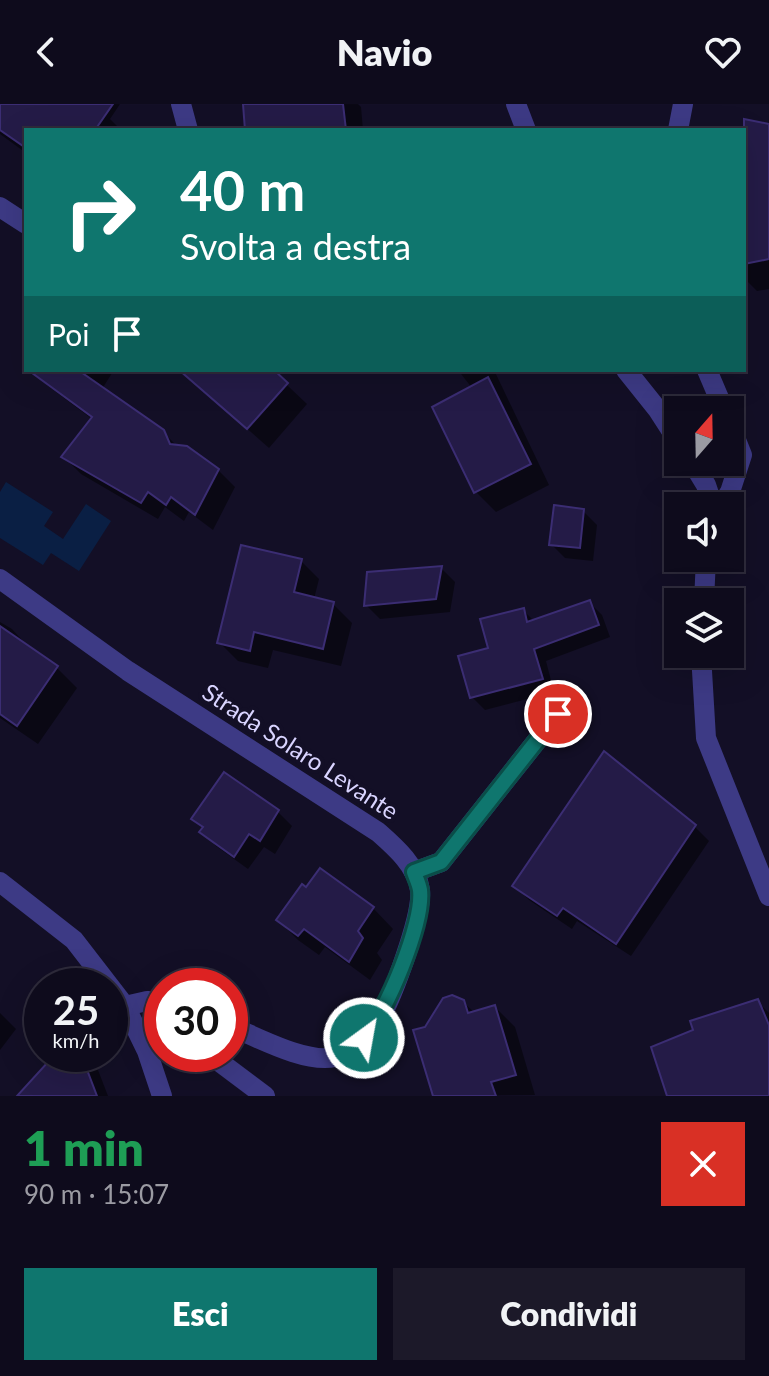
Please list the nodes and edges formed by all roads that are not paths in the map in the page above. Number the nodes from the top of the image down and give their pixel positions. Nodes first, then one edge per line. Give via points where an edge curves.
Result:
1 (181, 104) edge
2 (516, 104) edge
3 (683, 104) edge
4 (187, 128) edge
5 (525, 128) edge
6 (678, 128) edge
7 (0, 207) edge
8 (24, 223) edge
9 (627, 372) edge
10 (708, 372) edge
11 (718, 396) edge
12 (664, 422) edge
13 (0, 579) edge
14 (702, 668) edge
15 (558, 714) dead end
16 (414, 872) junction
17 (0, 882) edge
18 (769, 896) edge
19 (96, 968) edge
20 (128, 1012) edge
21 (248, 1033) edge
22 (233, 1072) edge
23 (162, 1096) edge
24 (265, 1096) edge

1 - 4 street
2 - 5 street
3 - 6 street
7 - 8 street
9 - 12 street
10 - 11 street
13 - 16 street, Strada Solaro Levante via 128,671 378,832
14 - 18 street via 706,738
15 - 16 street via 441,862
16 - 21 street via 419,911 401,967 378,1022 349,1052 308,1057
17 - 19 street via 74,940
20 - 23 street
22 - 24 street

